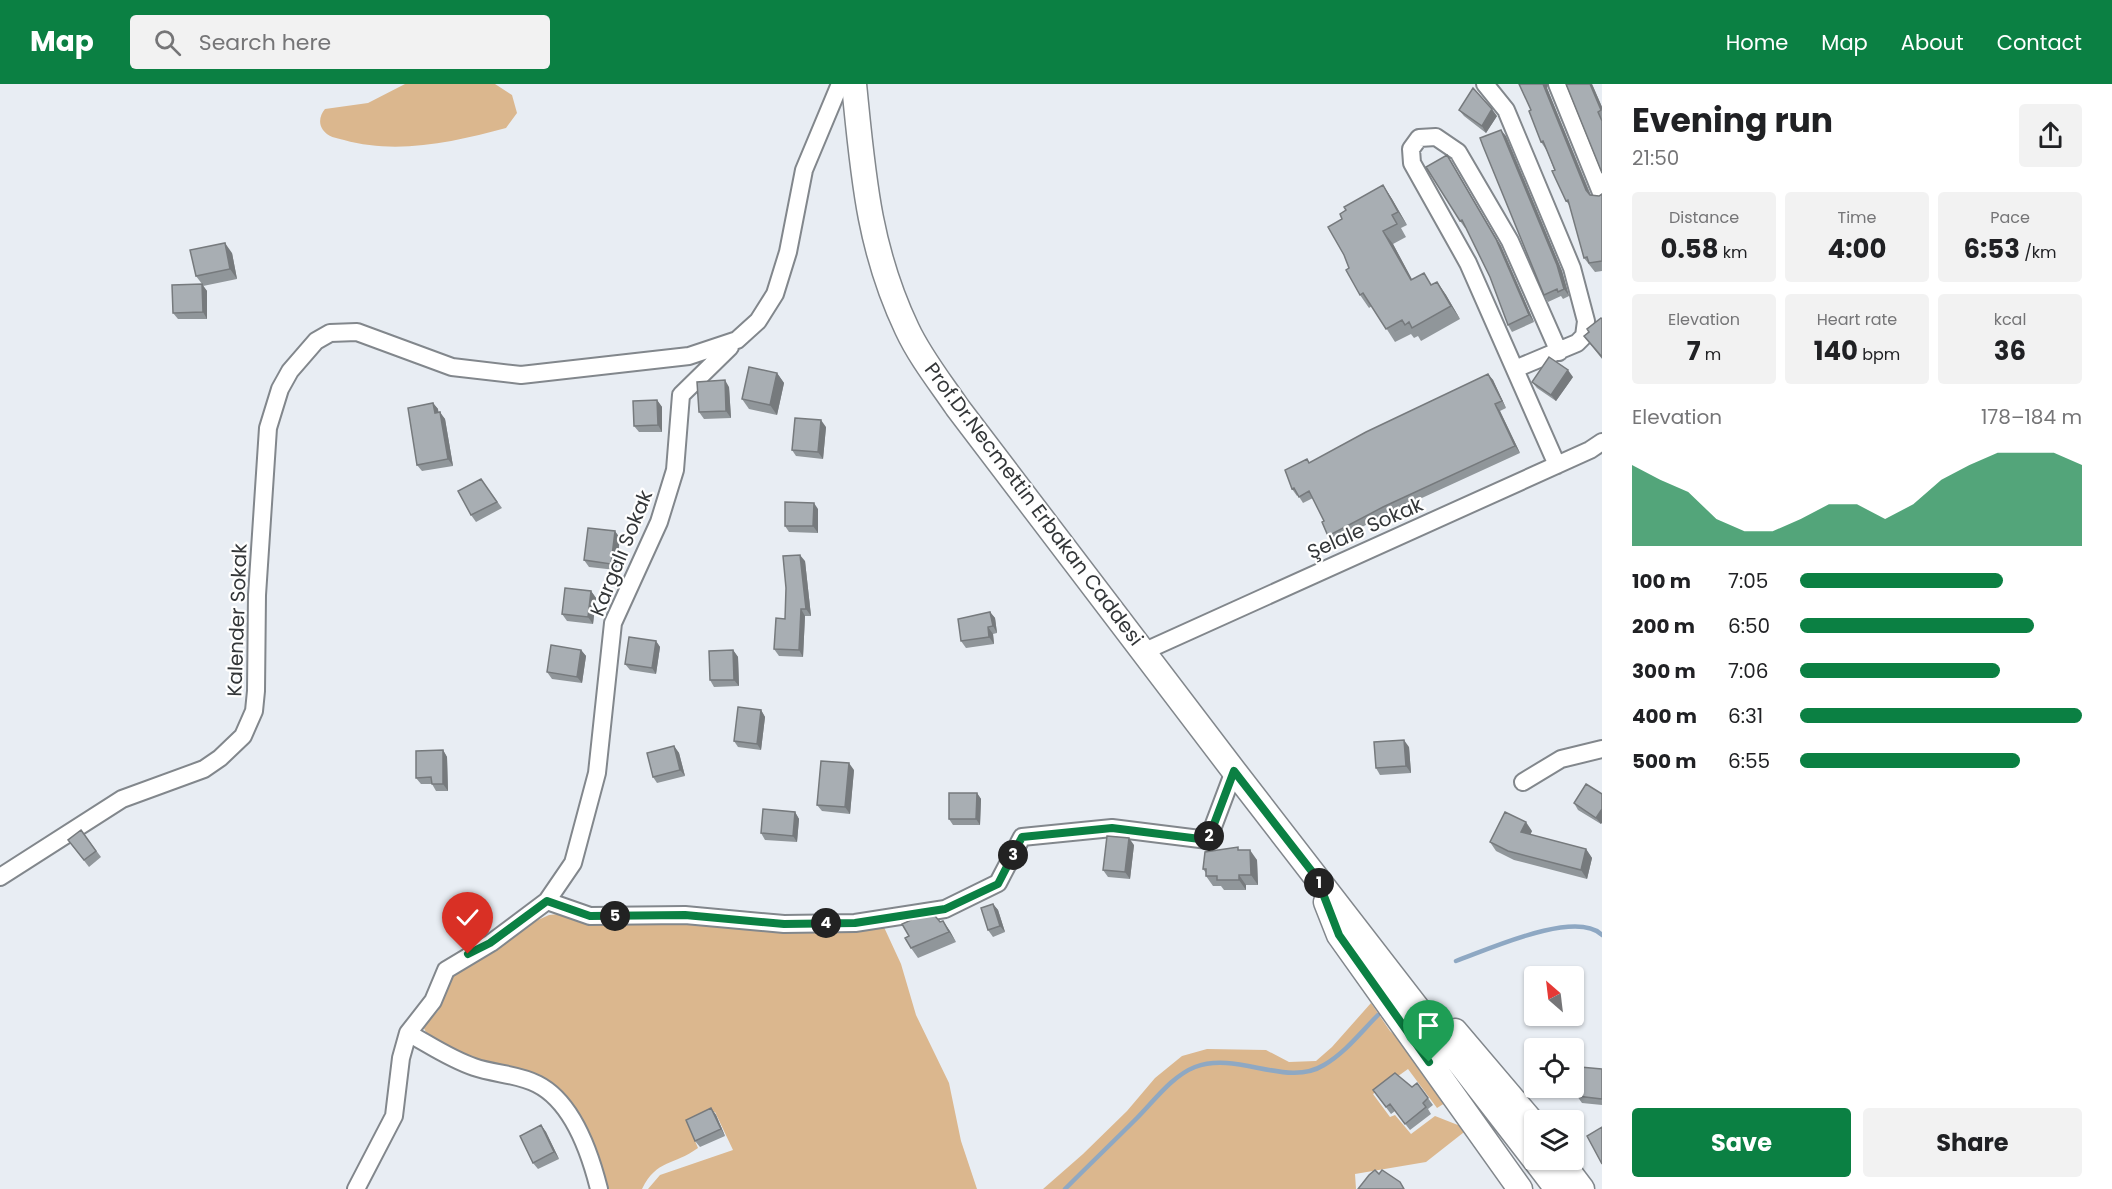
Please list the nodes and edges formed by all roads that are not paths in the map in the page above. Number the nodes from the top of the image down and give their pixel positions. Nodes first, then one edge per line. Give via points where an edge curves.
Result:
1 (840, 84) edge
2 (854, 84) edge
3 (1485, 84) edge
4 (1557, 84) edge
5 (1602, 195) edge
6 (737, 340) junction
7 (1559, 352) junction
8 (1515, 369) junction
9 (1602, 442) edge
10 (1557, 465) junction
11 (1145, 651) junction
12 (1602, 749) edge
13 (1234, 771) junction
14 (1523, 782) dead end
15 (0, 877) edge
16 (1317, 878) junction
17 (547, 901) junction
18 (408, 1033) junction
19 (1524, 1112) edge
20 (1524, 1145) edge
21 (1543, 1170) edge
22 (1568, 1170) edge
23 (357, 1189) edge
24 (599, 1189) edge
25 (1520, 1189) edge
26 (1557, 1189) edge
27 (1582, 1189) edge

1 - 6 street, Kargalı Sokak via 804,170 788,252 775,294 758,321
2 - 11 main road, Prof.Dr.Necmettin Erbakan Caddesi via 872,231 908,332 957,407
3 - 7 street via 1506,110 1580,293 1586,321 1584,336
4 - 5 street
6 - 15 street, Kalender Sokak via 689,356 521,375 452,367 357,332 330,333 316,341 280,389 268,428 257,595 256,691 254,711 243,736 204,769 122,799
6 - 17 street, Kargalı Sokak via 681,395 675,470 659,522 613,623 597,773 573,863
7 - 8 street
7 - 8 street via 1510,241 1458,152 1436,137 1419,138 1411,149 1412,163 1468,263
8 - 10 street
9 - 10 street, Şelale Sokak
10 - 11 street, Şelale Sokak
11 - 13 main road, Prof.Dr.Necmettin Erbakan Caddesi
12 - 14 street via 1561,759
13 - 16 main road, Prof.Dr.Necmettin Erbakan Caddesi
13 - 17 street via 1208,840 1112,828 1022,837 998,884 945,909 855,923 784,924 685,915 590,916
16 - 19 main road, Prof.Dr.Necmettin Erbakan Caddesi via 1358,917
16 - 20 main road, Prof.Dr.Necmettin Erbakan Caddesi
16 - 25 main road, Prof.Dr.Necmettin Erbakan Caddesi via 1339,935
17 - 18 street, Kargalı Sokak via 446,970 433,1001
18 - 23 street via 394,1116
18 - 24 street via 457,1060 536,1083 548,1091 579,1134
21 - 26 main road, Prof.Dr.Necmettin Erbakan Caddesi
22 - 27 main road

